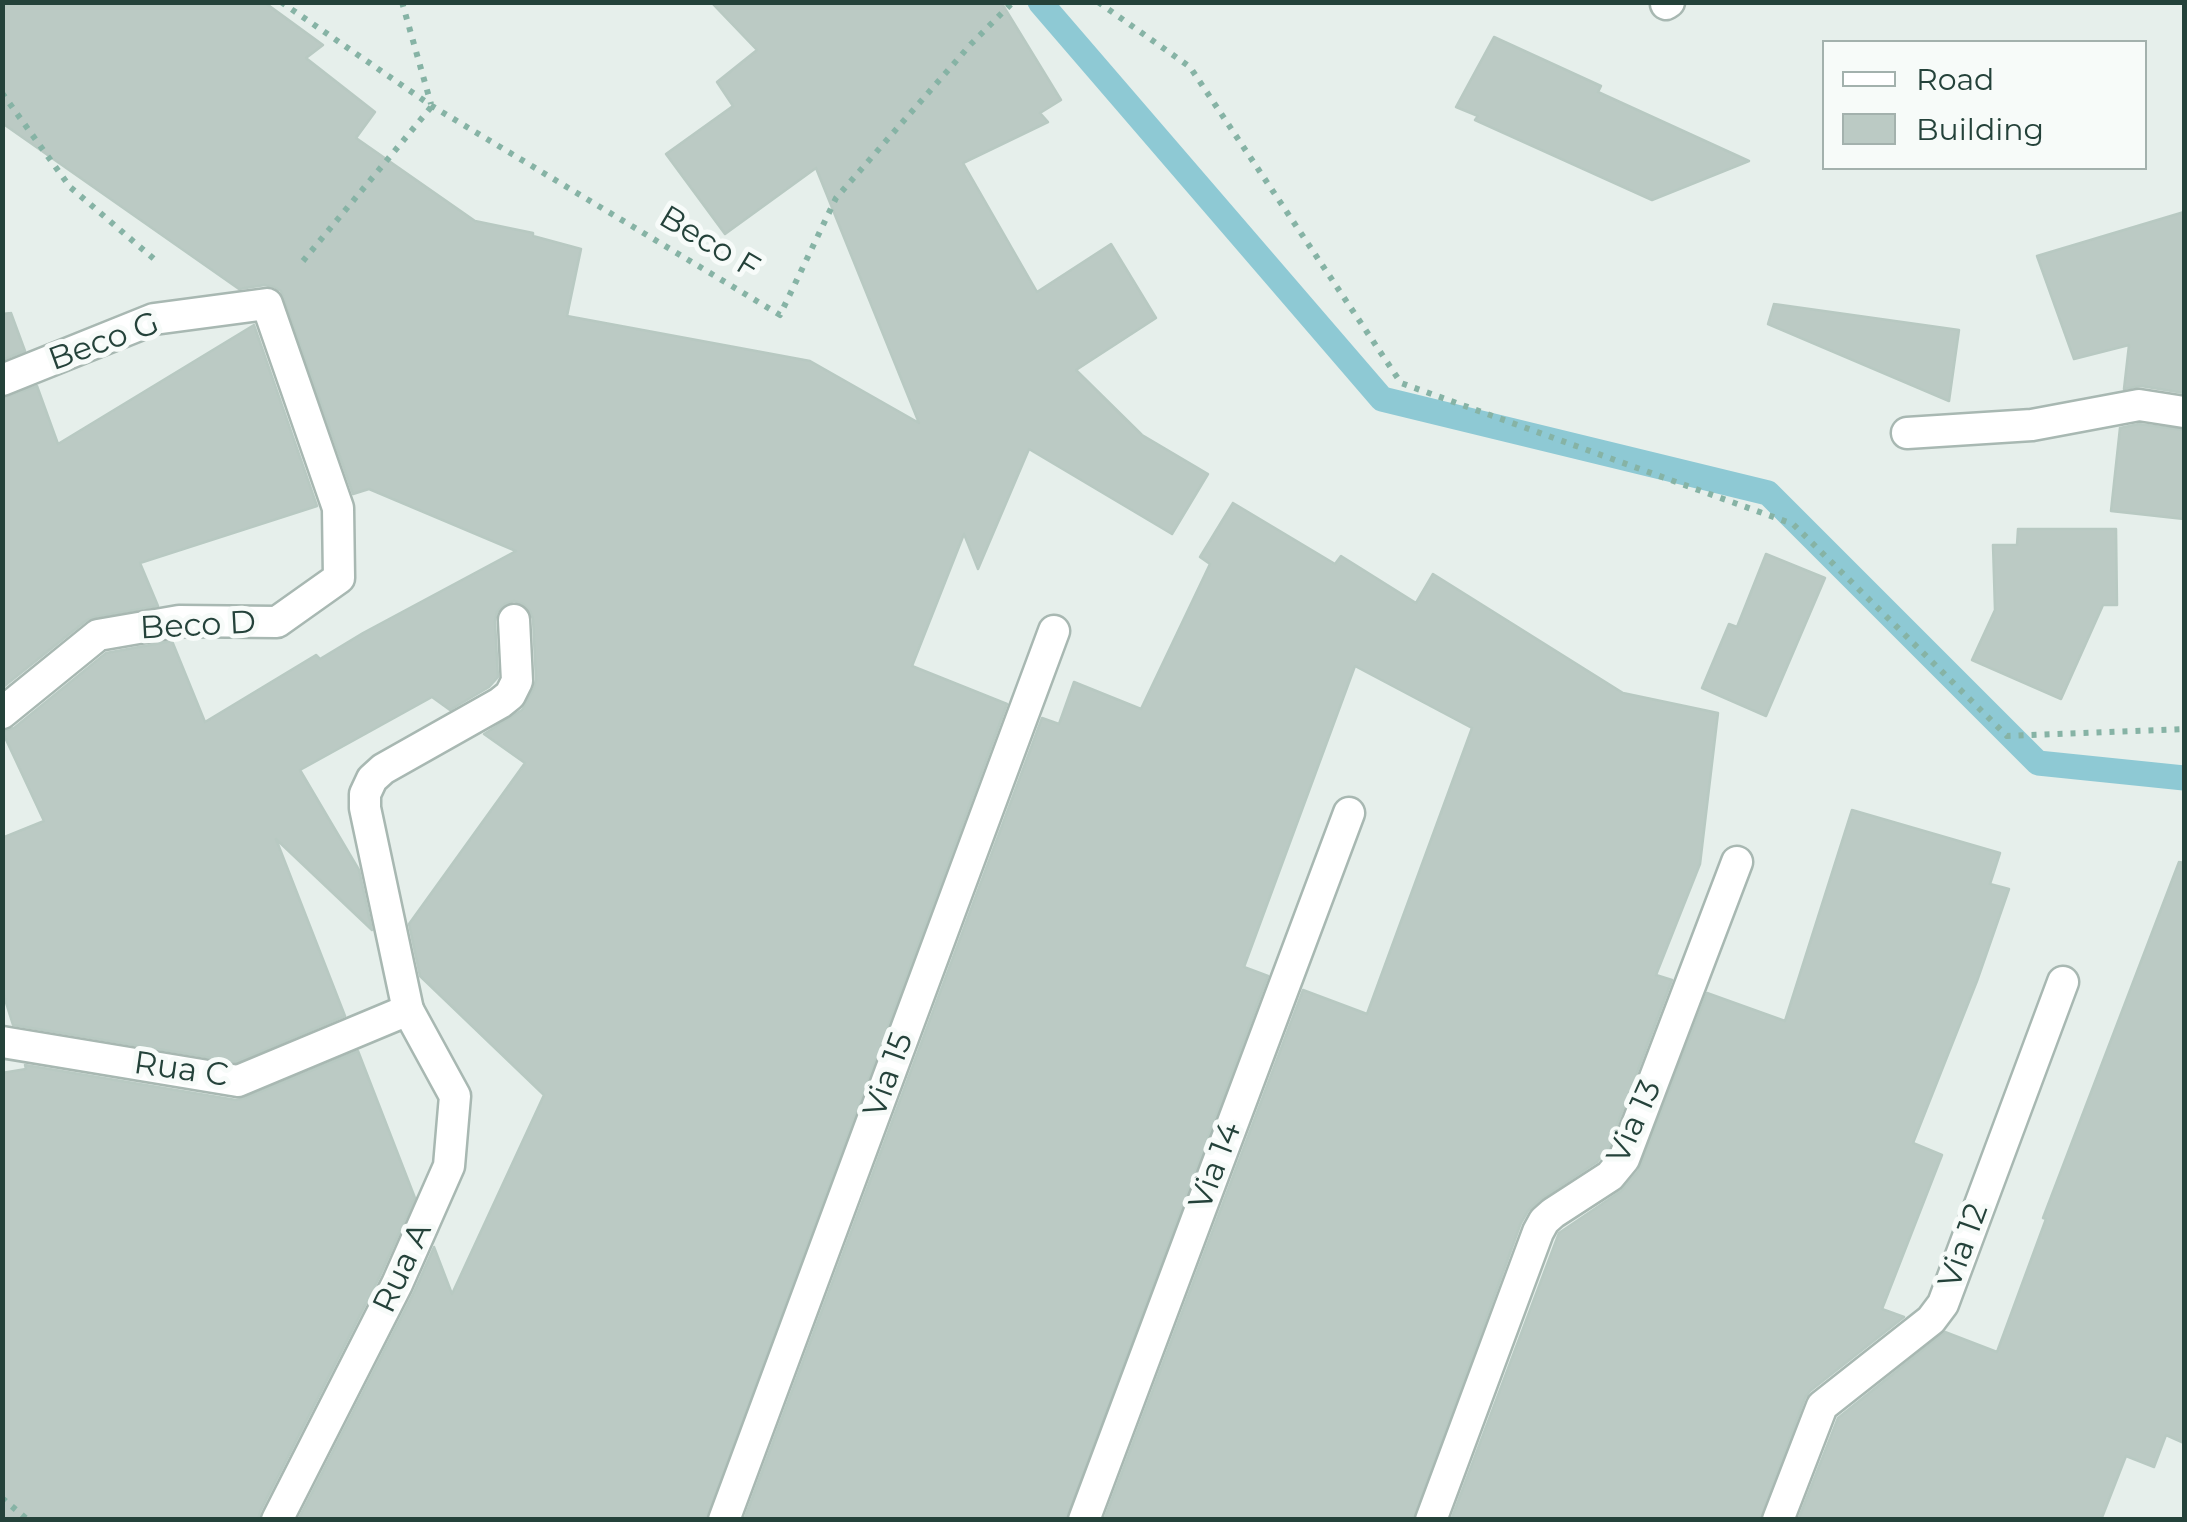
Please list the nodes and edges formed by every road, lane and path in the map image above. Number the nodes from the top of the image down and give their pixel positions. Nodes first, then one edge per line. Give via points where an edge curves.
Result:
1 (281, 2) edge
2 (402, 2) edge
3 (1014, 2) edge
4 (1098, 2) edge
5 (2, 94) edge
6 (432, 106) junction
7 (267, 304) junction
8 (154, 319) junction
9 (2, 380) edge
10 (2184, 412) edge
11 (1907, 433) dead end
12 (514, 620) dead end
13 (1054, 631) dead end
14 (2, 714) edge
15 (2184, 729) edge
16 (1349, 813) dead end
17 (1737, 862) dead end
18 (2063, 982) dead end
19 (408, 1010) junction
20 (2, 1042) edge
21 (2, 1498) edge
22 (28, 1520) edge
23 (278, 1520) edge
24 (724, 1520) edge
25 (1084, 1520) edge
26 (1431, 1520) edge
27 (1778, 1520) edge

1 - 6 path, Beco F
2 - 6 path
3 - 6 path, Beco F via 836,198 780,315
4 - 15 path via 1190,67 1401,383 1793,524 2007,736
5 - 8 path via 70,187 157,262
6 - 7 path
7 - 8 street, Beco G
7 - 14 street, Beco D via 338,508 339,578 277,622 178,621 98,635
8 - 9 street, Beco G
10 - 11 street via 2140,404 2032,424
12 - 19 street, Rua A via 517,682 510,694 383,769 365,794
13 - 24 street, Via 15
16 - 25 street, Via 14
17 - 26 street, Via 13 via 1624,1158 1610,1176 1552,1213 1538,1232
18 - 27 street, Via 12 via 1943,1304 1822,1406
19 - 20 street, Rua C via 238,1081
19 - 23 street, Rua A via 455,1096 450,1166
21 - 22 path

